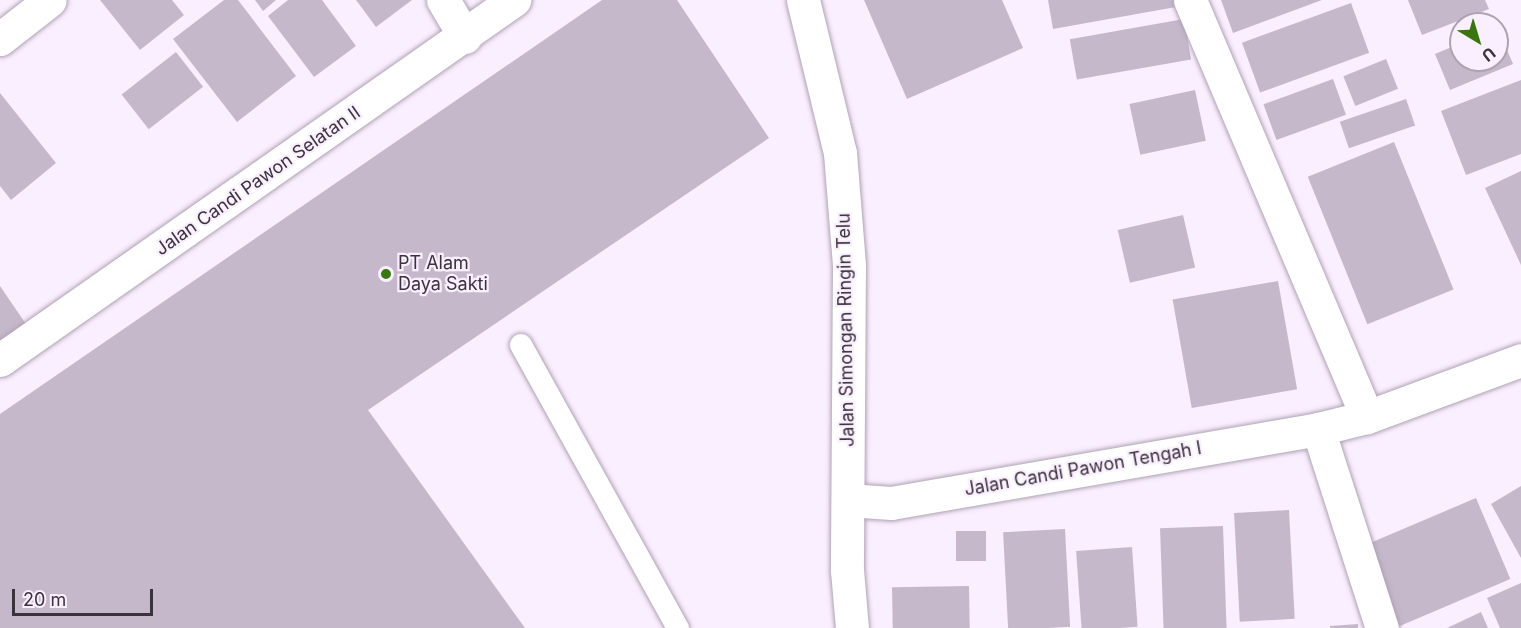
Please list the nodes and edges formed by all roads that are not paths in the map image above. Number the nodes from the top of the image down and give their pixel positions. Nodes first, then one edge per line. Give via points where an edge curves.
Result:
1 (50, 0) edge
2 (443, 0) edge
3 (514, 0) edge
4 (803, 0) edge
5 (1190, 0) edge
6 (465, 37) junction
7 (0, 39) edge
8 (521, 345) dead end
9 (0, 360) edge
10 (1521, 360) edge
11 (1367, 417) junction
12 (1318, 429) junction
13 (848, 500) junction
14 (678, 628) edge
15 (852, 628) edge
16 (1382, 628) edge

1 - 7 street
2 - 6 street
3 - 6 street, Jalan Candi Pawon Selatan II
4 - 13 street, Jalan Simongan Ringin Telu via 840,153 849,266
5 - 11 street
6 - 9 street, Jalan Candi Pawon Selatan II
8 - 14 lane
10 - 11 street, Jalan Candi Pawon Tengah I
11 - 12 street, Jalan Candi Pawon Tengah I
12 - 13 street, Jalan Candi Pawon Tengah I via 891,503
12 - 16 street
13 - 15 street, Jalan Simongan Ringin Telu via 847,570

